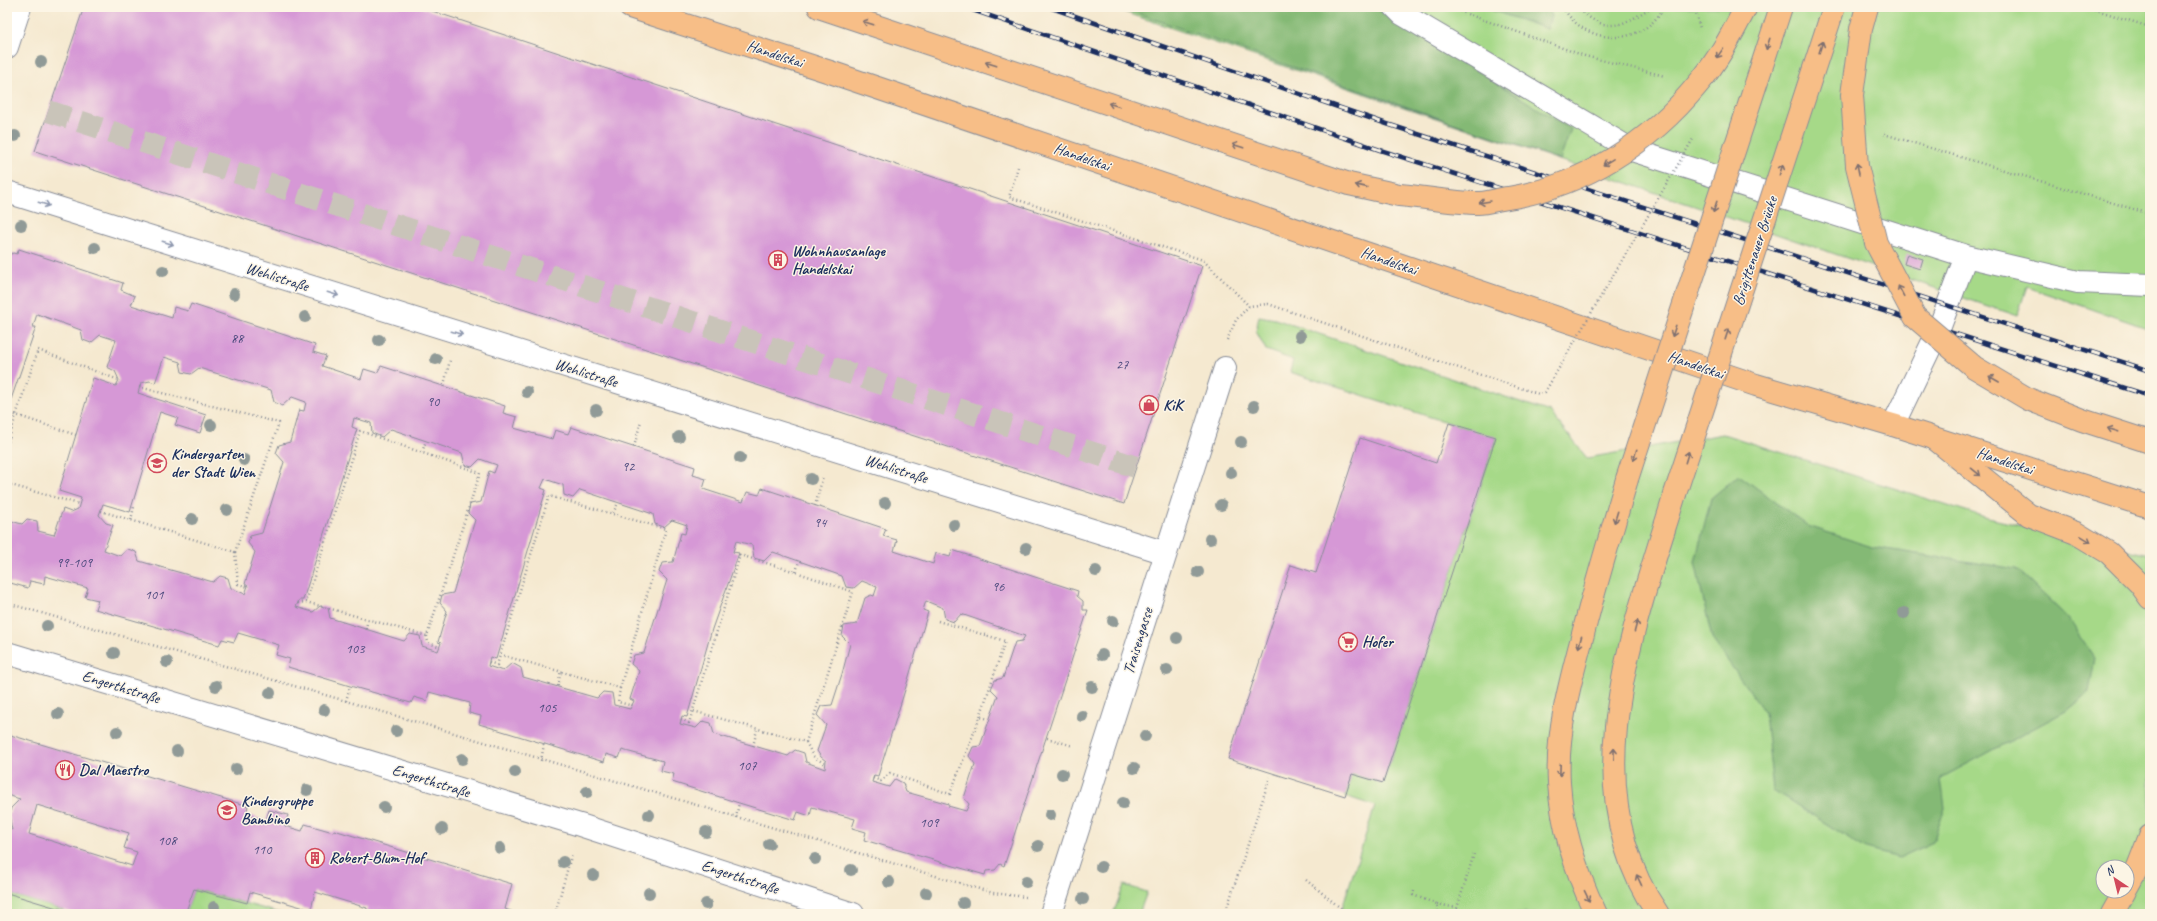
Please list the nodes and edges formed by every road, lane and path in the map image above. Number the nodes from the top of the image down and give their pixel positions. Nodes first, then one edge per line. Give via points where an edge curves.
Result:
1 (20, 7) edge
2 (630, 7) edge
3 (819, 7) edge
4 (1395, 7) edge
5 (1563, 7) edge
6 (1577, 7) edge
7 (1651, 7) edge
8 (1664, 7) edge
9 (1746, 7) edge
10 (1781, 7) edge
11 (1834, 7) edge
12 (1867, 7) edge
13 (2087, 7) edge
14 (2150, 27) edge
15 (7, 47) edge
16 (1026, 139) junction
17 (1693, 139) dead end
18 (7, 192) edge
19 (1966, 256) junction
20 (2150, 285) edge
21 (1249, 306) junction
22 (1225, 368) joint
23 (119, 380) dead end
24 (139, 387) dead end
25 (7, 413) edge
26 (16, 415) junction
27 (1893, 425) junction
28 (76, 435) dead end
29 (1935, 439) junction
30 (426, 441) dead end
31 (2150, 442) edge
32 (7, 446) edge
33 (422, 452) junction
34 (7, 484) edge
35 (618, 503) dead end
36 (79, 504) dead end
37 (134, 507) dead end
38 (2150, 507) edge
39 (101, 511) dead end
40 (612, 513) junction
41 (131, 520) junction
42 (235, 552) junction
43 (1166, 553) junction
44 (799, 561) dead end
45 (796, 572) junction
46 (248, 587) dead end
47 (2150, 598) edge
48 (306, 602) junction
49 (7, 603) edge
50 (298, 603) dead end
51 (368, 618) junction
52 (938, 621) dead end
53 (366, 629) dead end
54 (427, 636) junction
55 (440, 647) dead end
56 (7, 653) edge
57 (500, 655) junction
58 (489, 662) dead end
59 (561, 670) junction
60 (350, 686) dead end
61 (558, 686) dead end
62 (620, 688) junction
63 (346, 701) junction
64 (633, 706) dead end
65 (693, 711) junction
66 (980, 717) junction
67 (681, 719) dead end
68 (989, 719) dead end
69 (757, 730) junction
70 (806, 742) junction
71 (544, 744) dead end
72 (753, 746) dead end
73 (541, 761) junction
74 (825, 764) dead end
75 (1270, 777) dead end
76 (873, 778) dead end
77 (739, 803) dead end
78 (736, 818) junction
79 (580, 826) junction
80 (2150, 836) edge
81 (1472, 852) dead end
82 (2135, 872) edge
83 (1306, 880) dead end
84 (1414, 891) dead end
85 (2120, 899) edge
86 (1437, 904) junction
87 (1053, 908) edge
88 (555, 914) edge
89 (853, 914) edge
90 (1225, 914) edge
91 (1348, 914) edge
92 (1438, 914) edge
93 (1596, 914) edge
94 (1658, 914) edge
95 (2112, 914) edge

1 - 15 street
2 - 16 main road, Handelskai
9 -> 3 main road, bridge via 1726,46 1698,84 1629,150 1589,173 1534,194 1478,203 1399,195 1349,184
4 - 19 street via 1402,14 1632,150
5 - 8 path via 1578,25 1592,34 1622,38 1651,24
6 - 7 path via 1596,22 1607,25 1628,22
10 -> 93 main road, bridge via 1627,480 1598,575 1574,668 1561,733 1559,783 1567,831 1580,881
94 -> 11 main road, Brigittenauer Brücke, bridge via 1630,862 1619,822 1613,779 1614,737 1623,676 1675,494
31 -> 12 main road, bridge via 2028,399 1974,367 1915,317 1876,243 1857,166 1852,95 1861,29
13 - 14 path
16 - 21 path via 1009,197 1203,260
16 - 27 main road, Handelskai via 1749,383
17 - 21 path, bridge via 1545,392 1539,394 1268,304
18 -> 43 street, Wehlistraße
19 - 20 street via 2078,282
19 - 27 street via 1939,329
21 - 22 path via 1236,320 1225,344
22 - 43 street, Traisengasse
23 - 26 path via 38,350
24 - 42 path via 279,423
25 - 26 path
26 - 28 path
26 - 32 path
27 - 29 main road, Handelskai
29 - 38 main road, Handelskai
29 -> 47 main road via 2029,515 2076,533 2109,553 2140,584
30 - 33 path
33 - 48 path via 360,431
33 - 54 path via 480,472
34 - 36 path
35 - 40 path
37 - 41 path
39 - 41 path
40 - 57 path via 549,496
40 - 62 path via 666,530
41 - 42 path
42 - 46 path via 238,584
43 - 87 street, Traisengasse
44 - 45 path
45 - 65 path via 740,556
45 - 70 path via 853,592
48 - 50 path
48 - 51 path
49 - 63 path
51 - 53 path
51 - 54 path
52 - 66 path via 1005,641
54 - 55 path via 428,643
56 - 79 street, Engerthstraße
57 - 58 path via 497,665
57 - 59 path
59 - 61 path
59 - 62 path
60 - 63 path
62 - 64 path via 618,702
63 - 73 path
65 - 67 path via 690,723
65 - 69 path
66 - 68 path
66 - 76 path via 950,794 890,774 881,780
69 - 70 path
69 - 72 path
70 - 74 path via 813,756
71 - 73 path
73 - 78 path
75 - 90 path
77 - 78 path
78 - 87 path via 993,894 1035,898
79 - 88 path
79 - 89 street, Engerthstraße
80 - 82 main road
81 - 86 path via 1474,854 1457,908
83 - 91 path
84 - 86 path via 1413,896
85 - 95 main road
86 - 92 path

